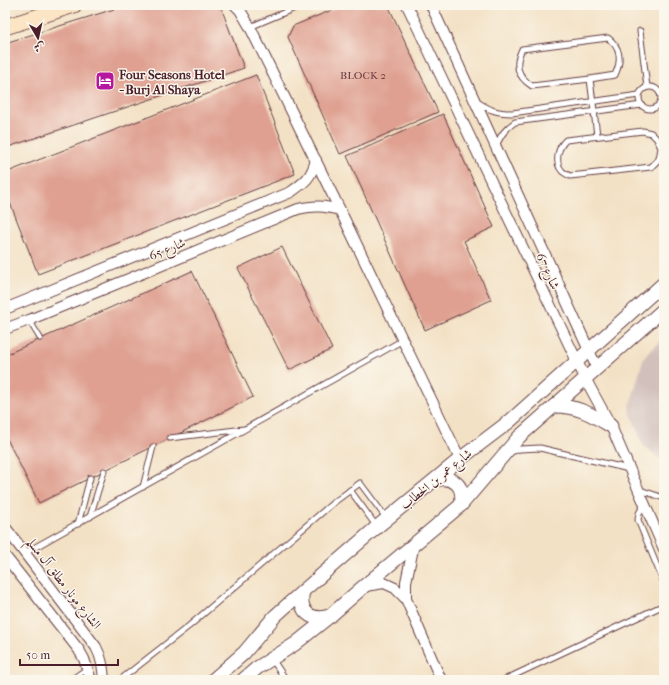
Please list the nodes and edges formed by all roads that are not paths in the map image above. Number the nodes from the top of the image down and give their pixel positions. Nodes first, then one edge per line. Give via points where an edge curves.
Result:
1 (74, 5) edge
2 (235, 5) edge
3 (302, 5) edge
4 (407, 5) edge
5 (431, 5) edge
6 (5, 27) edge
7 (250, 27) junction
8 (640, 31) dead end
9 (590, 79) junction
10 (647, 87) junction
11 (639, 94) junction
12 (475, 101) junction
13 (593, 101) junction
14 (642, 105) junction
15 (594, 112) junction
16 (597, 135) junction
17 (496, 147) junction
18 (316, 160) junction
19 (340, 210) junction
20 (664, 283) edge
21 (5, 309) edge
22 (664, 309) edge
23 (29, 320) junction
24 (5, 329) edge
25 (40, 338) dead end
26 (403, 340) junction
27 (589, 350) junction
28 (577, 361) junction
29 (596, 368) junction
30 (585, 378) junction
31 (554, 406) junction
32 (611, 426) junction
33 (247, 428) junction
34 (170, 438) dead end
35 (153, 447) dead end
36 (505, 455) junction
37 (460, 459) junction
38 (630, 469) junction
39 (104, 471) dead end
40 (90, 478) dead end
41 (435, 480) junction
42 (143, 487) junction
43 (638, 489) junction
44 (350, 490) junction
45 (664, 498) edge
46 (644, 504) junction
47 (461, 505) junction
48 (90, 517) junction
49 (382, 523) junction
50 (78, 524) junction
51 (5, 527) edge
52 (414, 544) junction
53 (664, 549) edge
54 (25, 553) junction
55 (5, 556) edge
56 (664, 582) edge
57 (363, 587) junction
58 (303, 590) junction
59 (406, 599) junction
60 (664, 605) edge
61 (330, 616) junction
62 (272, 659) junction
63 (88, 668) junction
64 (71, 680) edge
65 (91, 680) edge
66 (104, 680) edge
67 (120, 680) edge
68 (213, 680) edge
69 (243, 680) edge
70 (286, 680) edge
71 (441, 680) edge
72 (504, 680) edge

1 - 6 main road
2 - 7 street
3 - 7 lane
4 - 28 street, شارع 67
5 - 12 street, شارع 67
7 - 18 street
8 - 10 lane
9 - 9 lane via 532,86 520,75 518,57 522,49 608,38 619,53 619,66 615,75
9 - 13 lane
10 - 11 lane
10 - 14 lane via 658,90 661,95 660,101 652,108
11 - 13 lane
11 - 14 lane
12 - 13 lane via 489,110 512,113
12 - 17 street, شارع 67
13 - 15 lane
14 - 15 lane
15 - 16 lane
15 - 17 lane via 515,122 501,134
16 - 16 lane via 566,140 561,144 558,162 562,172 570,176 651,167 659,159 661,148 651,133 642,131
17 - 27 street, شارع 67
18 - 19 street
18 - 21 street, شارع 65 via 313,172 306,182 291,192
19 - 23 street, شارع 65 via 326,206 298,209
19 - 26 street
20 - 27 street, شارع عمر بن الخطاب
22 - 29 street
23 - 24 street, شارع 65
23 - 25 lane
26 - 33 lane
26 - 37 street
27 - 28 street, شارع عمر بن الخطاب
27 - 29 street, شارع 67
28 - 30 street, شارع 67
28 - 37 street, شارع عمر بن الخطاب via 510,421
29 - 30 street
30 - 31 street
30 - 32 street, شارع 67
31 - 32 street via 581,410
31 - 36 street via 519,438
32 - 38 street, شارع 67
33 - 34 lane
33 - 42 lane
35 - 42 lane
36 - 38 lane via 520,449 540,448
36 - 47 street
37 - 41 street, شارع عمر بن الخطاب
38 - 43 street, شارع 67
39 - 48 lane
40 - 50 lane
41 - 47 street via 443,478 457,483 463,497
41 - 49 street, شارع عمر بن الخطاب
42 - 48 lane
43 - 45 lane
43 - 46 street, شارع 67
44 - 49 lane
44 - 49 lane via 360,484
44 - 67 lane via 189,626
46 - 53 street, شارع 67
46 - 56 lane via 638,520
47 - 52 street
48 - 50 lane
49 - 58 street, شارع عمر بن الخطاب
50 - 54 lane
51 - 54 street, الشارع مونار مطلق آل مسلم
52 - 57 street
52 - 59 street via 406,582
54 - 66 street, الشارع مونار مطلق آل مسلم via 96,647 102,663
55 - 63 street via 79,650
57 - 59 street via 384,583 395,588
57 - 61 street
58 - 61 street via 301,598 307,613 314,618
58 - 68 street, شارع عمر بن الخطاب via 275,616 244,653
59 - 71 street
60 - 72 lane
61 - 62 street
62 - 69 street
62 - 70 lane
63 - 64 lane
63 - 65 street

